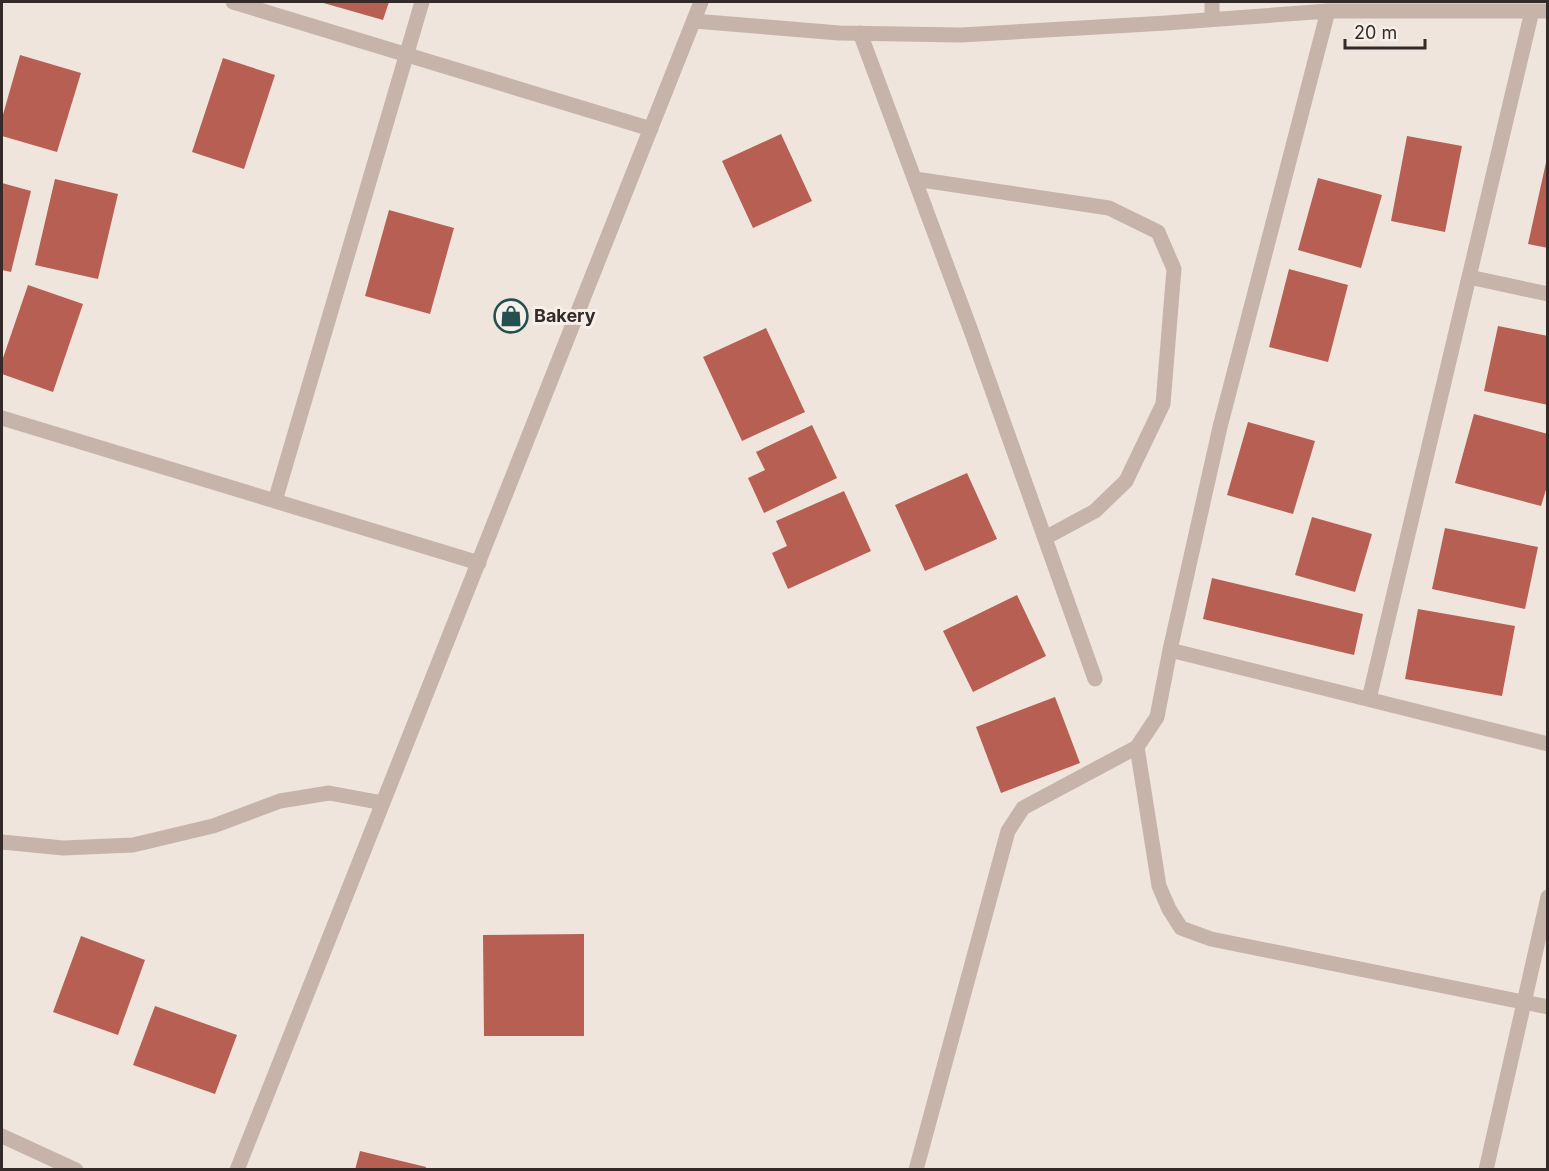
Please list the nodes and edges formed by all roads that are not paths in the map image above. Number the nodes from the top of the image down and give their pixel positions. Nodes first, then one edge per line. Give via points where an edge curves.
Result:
1 (232, 2) edge
2 (422, 2) edge
3 (701, 2) edge
4 (1212, 2) edge
5 (1454, 7) edge
6 (1328, 11) junction
7 (1540, 11) edge
8 (1212, 20) junction
9 (694, 21) junction
10 (860, 33) junction
11 (405, 54) junction
12 (651, 129) junction
13 (915, 179) junction
14 (1469, 277) junction
15 (1548, 294) edge
16 (2, 418) edge
17 (274, 501) junction
18 (1045, 538) junction
19 (479, 563) junction
20 (1170, 650) junction
21 (1095, 679) dead end
22 (1369, 699) junction
23 (1548, 744) edge
24 (1137, 747) junction
25 (383, 803) junction
26 (2, 842) edge
27 (1548, 897) edge
28 (1524, 1003) junction
29 (1548, 1007) edge
30 (2, 1136) edge
31 (76, 1170) edge
32 (237, 1170) edge
33 (916, 1170) edge
34 (1486, 1170) edge

1 - 11 street
2 - 11 street
3 - 9 street
4 - 8 street
5 - 6 street
5 - 7 street
6 - 8 street
6 - 20 street via 1220,427
7 - 14 street
8 - 10 street via 961,35
9 - 10 street
9 - 12 street
10 - 13 street
11 - 12 street
11 - 17 street
12 - 19 street
13 - 18 street
13 - 18 street via 1109,208 1158,232 1174,269 1163,404 1159,413 1125,481 1095,511
14 - 15 street
14 - 22 street
16 - 17 street
17 - 19 street
18 - 21 street
19 - 25 street
20 - 22 street
20 - 24 street via 1157,717
22 - 23 street
24 - 28 street via 1159,886 1180,928 1211,939
24 - 33 street via 1023,808 1008,831
25 - 26 street via 329,793 280,801 213,826 133,845 63,848
25 - 32 street
27 - 28 street
28 - 29 street
28 - 34 street
30 - 31 street

